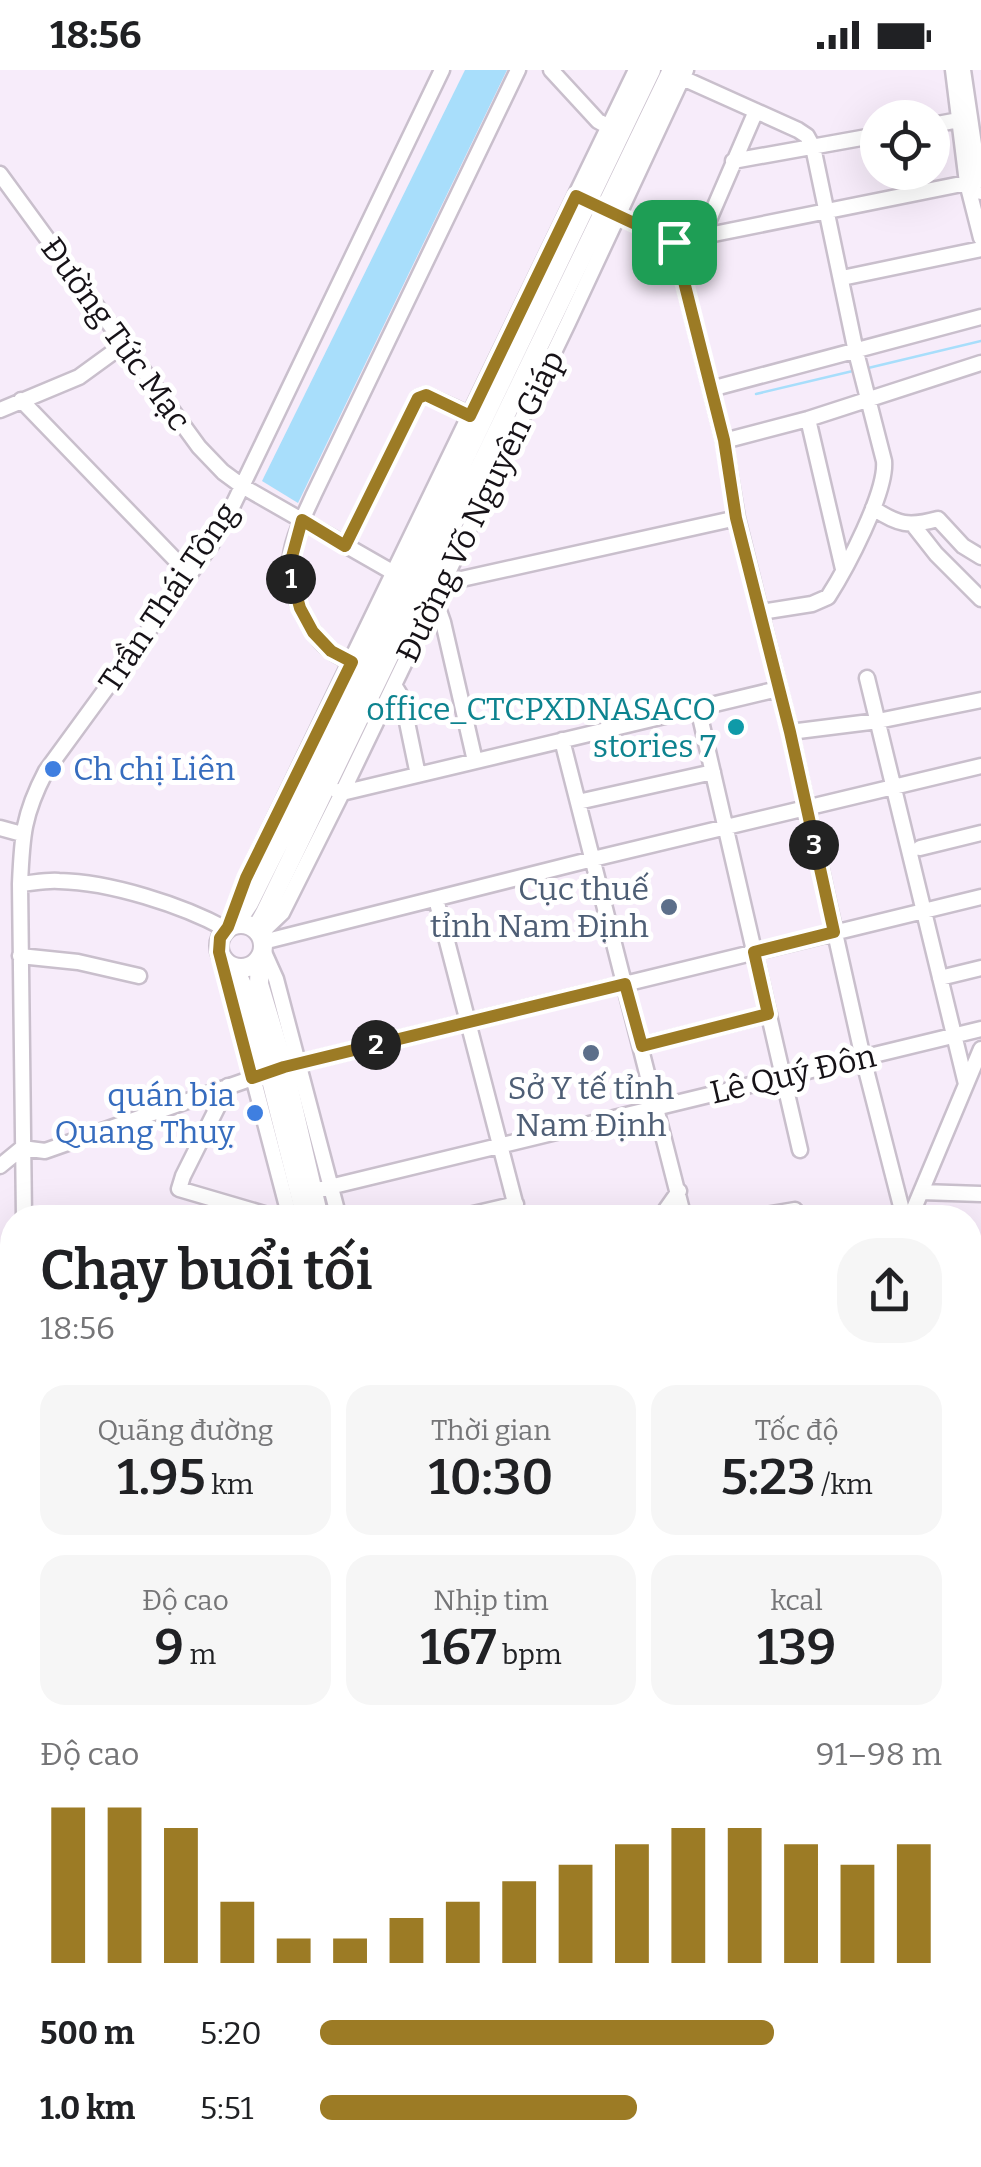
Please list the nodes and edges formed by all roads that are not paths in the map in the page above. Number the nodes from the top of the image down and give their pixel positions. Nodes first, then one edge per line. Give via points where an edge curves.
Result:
1 (442, 70) edge
2 (518, 70) edge
3 (552, 70) edge
4 (636, 70) edge
5 (651, 70) edge
6 (953, 70) edge
7 (963, 70) edge
8 (678, 73) edge
9 (756, 111) junction
10 (959, 120) junction
11 (950, 122) edge
12 (609, 127) junction
13 (860, 138) edge
14 (813, 147) junction
15 (733, 162) junction
16 (0, 174) edge
17 (977, 184) edge
18 (597, 206) junction
19 (827, 211) junction
20 (702, 236) junction
21 (981, 238) edge
22 (674, 242) junction
23 (981, 249) edge
24 (842, 278) junction
25 (981, 317) edge
26 (124, 345) junction
27 (856, 352) junction
28 (981, 363) edge
29 (711, 389) junction
30 (868, 398) junction
31 (21, 400) junction
32 (0, 410) edge
33 (470, 416) junction
34 (808, 419) junction
35 (508, 429) junction
36 (724, 440) junction
37 (242, 486) junction
38 (873, 508) junction
39 (736, 518) junction
40 (302, 520) junction
41 (914, 526) junction
42 (345, 546) junction
43 (981, 557) edge
44 (843, 570) junction
45 (190, 575) junction
46 (443, 583) junction
47 (415, 585) junction
48 (981, 600) edge
49 (761, 612) junction
50 (358, 665) junction
51 (867, 678) dead end
52 (394, 686) junction
53 (778, 689) junction
54 (981, 700) edge
55 (698, 708) junction
56 (878, 721) junction
57 (790, 732) junction
58 (562, 740) junction
59 (475, 761) junction
60 (981, 766) edge
61 (713, 772) junction
62 (418, 775) junction
63 (319, 783) junction
64 (894, 786) junction
65 (578, 802) junction
66 (806, 810) junction
67 (0, 828) edge
68 (726, 828) junction
69 (981, 833) edge
70 (22, 834) junction
71 (920, 848) dead end
72 (593, 859) junction
73 (20, 884) junction
74 (436, 898) junction
75 (981, 898) edge
76 (926, 912) junction
77 (230, 927) junction
78 (19, 928) junction
79 (2, 929) edge
80 (834, 932) junction
81 (260, 942) junction
82 (754, 952) junction
83 (20, 956) junction
84 (225, 961) junction
85 (981, 968) edge
86 (140, 976) dead end
87 (940, 978) junction
88 (625, 984) junction
89 (768, 1014) junction
90 (468, 1022) junction
91 (981, 1029) edge
92 (953, 1036) junction
93 (642, 1046) junction
94 (981, 1049) edge
95 (863, 1058) junction
96 (276, 1070) junction
97 (783, 1076) junction
98 (966, 1084) junction
99 (228, 1086) junction
100 (657, 1106) junction
101 (500, 1145) junction
102 (22, 1148) junction
103 (800, 1150) dead end
104 (0, 1166) edge
105 (322, 1189) junction
106 (678, 1191) junction
107 (921, 1192) junction
108 (981, 1194) edge
109 (24, 1205) edge
110 (232, 1205) edge
111 (289, 1205) edge
112 (303, 1205) edge
113 (321, 1205) edge
114 (331, 1205) edge
115 (515, 1205) edge
116 (669, 1205) edge
117 (681, 1205) edge
118 (904, 1205) edge
119 (914, 1205) edge

1 - 37 street, Trần Thái Tông
2 - 40 street
3 - 12 street
4 - 12 street, Đường Võ Nguyên Giáp
5 - 18 main road, Đường Võ Nguyên Giáp
6 - 10 street
7 - 17 street
8 - 9 street
8 - 18 main road, Đường Võ Nguyên Giáp
9 - 14 street via 803,134
9 - 15 street
10 - 11 street
10 - 17 street
12 - 18 street, Đường Võ Nguyên Giáp
13 - 14 street
14 - 15 street
14 - 19 street
15 - 20 street
16 - 26 street, Đường Tức Mạc
17 - 19 street
17 - 21 street
18 - 22 street
18 - 33 street, Đường Võ Nguyên Giáp
18 - 35 main road, Đường Võ Nguyên Giáp
18 - 47 main road, Đường Võ Nguyên Giáp
19 - 20 street
19 - 24 street
20 - 22 street
22 - 29 street
23 - 24 street
24 - 27 street
25 - 27 street
26 - 31 street via 79,377
26 - 37 street, Đường Tức Mạc via 199,447
27 - 29 street
27 - 30 street
28 - 30 street
29 - 36 street
30 - 34 street
30 - 38 street via 885,473
31 - 32 street
31 - 45 street
33 - 42 street via 426,395 418,398
33 - 47 street, Đường Võ Nguyên Giáp
34 - 36 street
34 - 44 street
35 - 46 street, Đường Võ Nguyên Giáp
35 - 47 main road, Đường Võ Nguyên Giáp
36 - 39 street
37 - 40 street, Đường Tức Mạc
37 - 45 street, Trần Thái Tông
38 - 41 street
38 - 44 street
39 - 46 street
39 - 49 street
40 - 42 street, Đường Tức Mạc
40 - 50 street via 289,568 300,608 331,651
41 - 43 street via 938,519
41 - 48 street
42 - 47 street, Đường Tức Mạc
44 - 49 street via 828,596
45 - 70 street, Trần Thái Tông via 46,771
46 - 47 street
47 - 50 main road, Đường Võ Nguyên Giáp
47 - 52 street, Đường Võ Nguyên Giáp
47 - 59 street via 443,622
47 - 63 main road, Đường Võ Nguyên Giáp
49 - 53 street
50 - 63 main road, Đường Võ Nguyên Giáp
51 - 56 street
52 - 62 street
52 - 63 street, Đường Võ Nguyên Giáp
53 - 55 street
53 - 57 street
54 - 56 street
55 - 58 street
55 - 61 street
56 - 57 street
56 - 64 street
57 - 66 street
58 - 59 street
58 - 65 street
59 - 62 street
60 - 64 street
61 - 65 street
61 - 68 street
62 - 63 street
63 - 77 main road, Đường Võ Nguyên Giáp
63 - 81 main road, Đường Võ Nguyên Giáp
64 - 66 street
64 - 76 street
65 - 72 street
66 - 68 street
66 - 80 street
67 - 70 street
68 - 72 street
68 - 82 street
69 - 71 street
70 - 73 street, Trần Thái Tông
72 - 74 street
72 - 88 street
73 - 77 street via 59,880 109,887
73 - 78 street, Trần Thái Tông
74 - 81 street
74 - 90 street
75 - 76 street
76 - 80 street
76 - 87 street
77 - 81 main road via 249,925
77 - 84 main road via 218,945
78 - 79 street
78 - 83 street, Trần Thái Tông
80 - 82 street
80 - 95 street
81 - 84 main road via 248,967
81 - 96 main road via 259,984
82 - 88 street
82 - 89 street
83 - 86 street
83 - 102 street, Trần Thái Tông
84 - 96 main road via 244,988
85 - 87 street
87 - 92 street
88 - 90 street
88 - 93 street
89 - 93 street
89 - 97 street
90 - 96 street
90 - 101 street
91 - 92 street, Lê Quý Đôn
92 - 95 street, Lê Quý Đôn
92 - 98 street
93 - 100 street
94 - 98 street
95 - 97 street, Lê Quý Đôn
95 - 118 street
96 - 99 street
96 - 105 main road
96 - 111 street
96 - 112 main road
97 - 100 street, Lê Quý Đôn
97 - 103 street
98 - 107 street
99 - 102 street via 45,1152
99 - 110 street via 178,1185
100 - 101 street, Lê Quý Đôn
100 - 106 street
101 - 105 street, Lê Quý Đôn
101 - 115 street
102 - 104 street
102 - 109 street, Trần Thái Tông
105 - 113 main road
105 - 114 street
106 - 116 street
106 - 117 street
107 - 108 street
107 - 119 street

